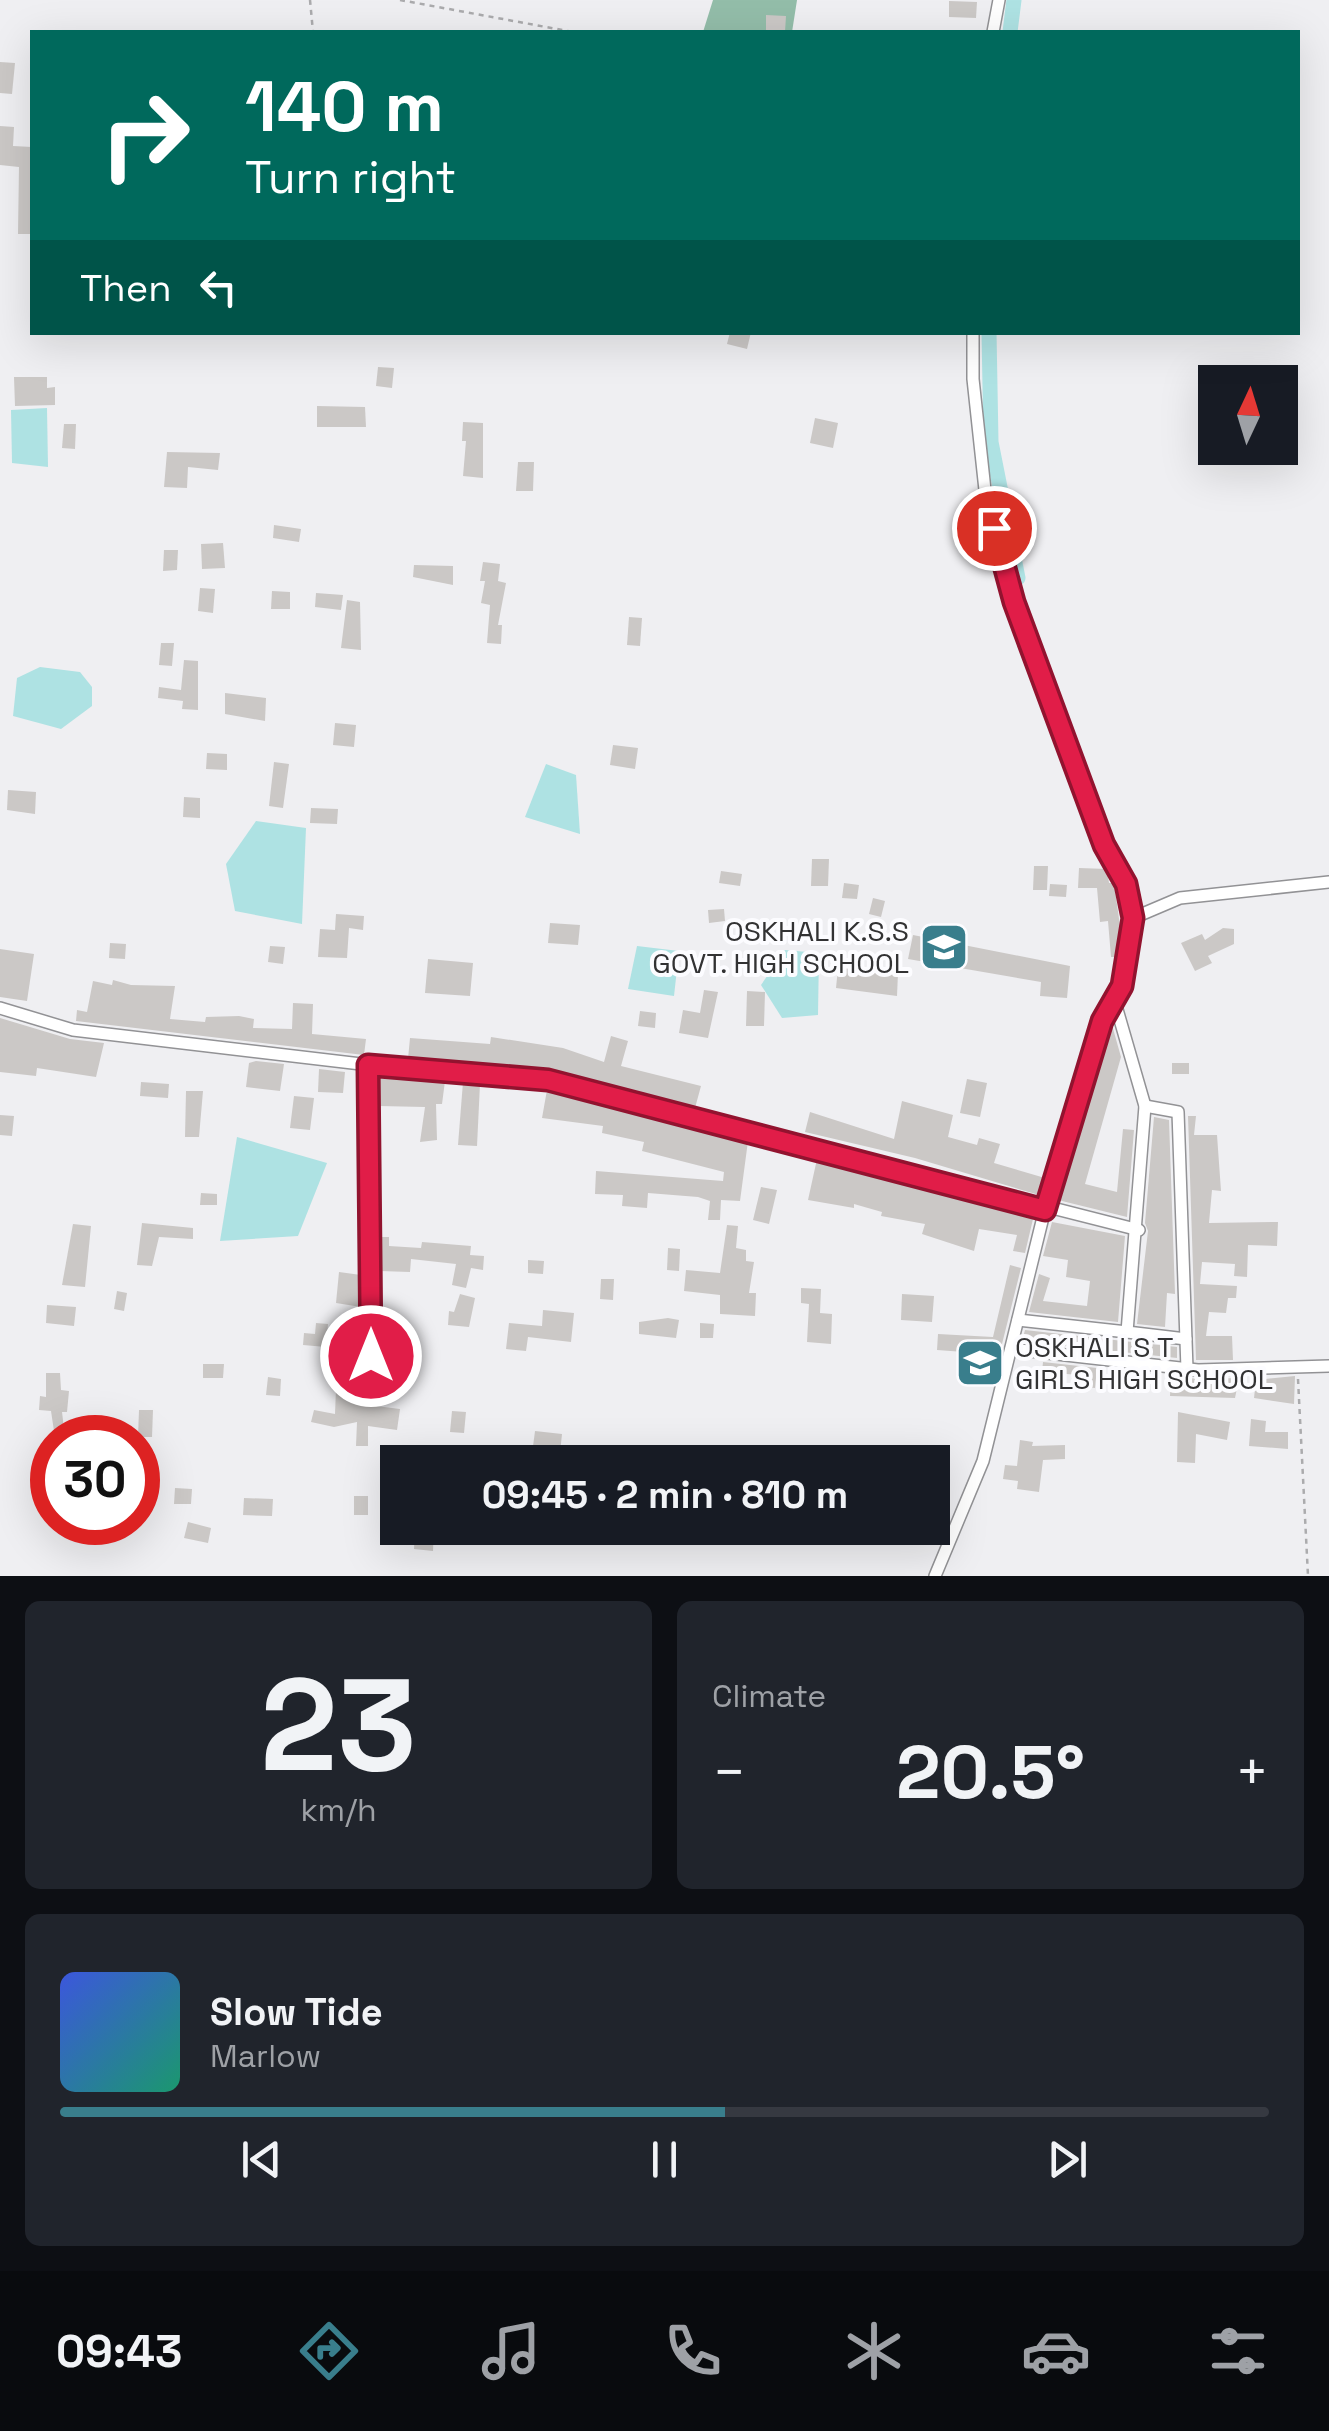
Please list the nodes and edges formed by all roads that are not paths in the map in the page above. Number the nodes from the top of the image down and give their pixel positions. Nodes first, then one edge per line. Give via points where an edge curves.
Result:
1 (999, 0) edge
2 (992, 30) edge
3 (973, 335) edge
4 (1329, 882) edge
5 (1133, 918) junction
6 (1114, 999) junction
7 (0, 1008) edge
8 (368, 1065) junction
9 (1145, 1106) junction
10 (1045, 1210) junction
11 (1138, 1230) junction
12 (1018, 1320) junction
13 (1128, 1332) junction
14 (1186, 1339) junction
15 (1011, 1348) junction
16 (371, 1356) dead end
17 (1329, 1366) edge
18 (1188, 1368) junction
19 (935, 1576) edge

1 - 2 street
3 - 5 street via 984,490 1014,602 1104,845 1126,884
4 - 5 street via 1180,898
5 - 6 street
6 - 9 street
6 - 10 street
7 - 8 street via 72,1030
8 - 10 street via 548,1080
8 - 16 street
9 - 11 street
9 - 14 street via 1178,1112
10 - 11 street
10 - 12 street
11 - 13 street
12 - 13 street
12 - 15 street
13 - 14 street
14 - 18 street
15 - 18 street
15 - 19 street via 983,1461
17 - 18 street

